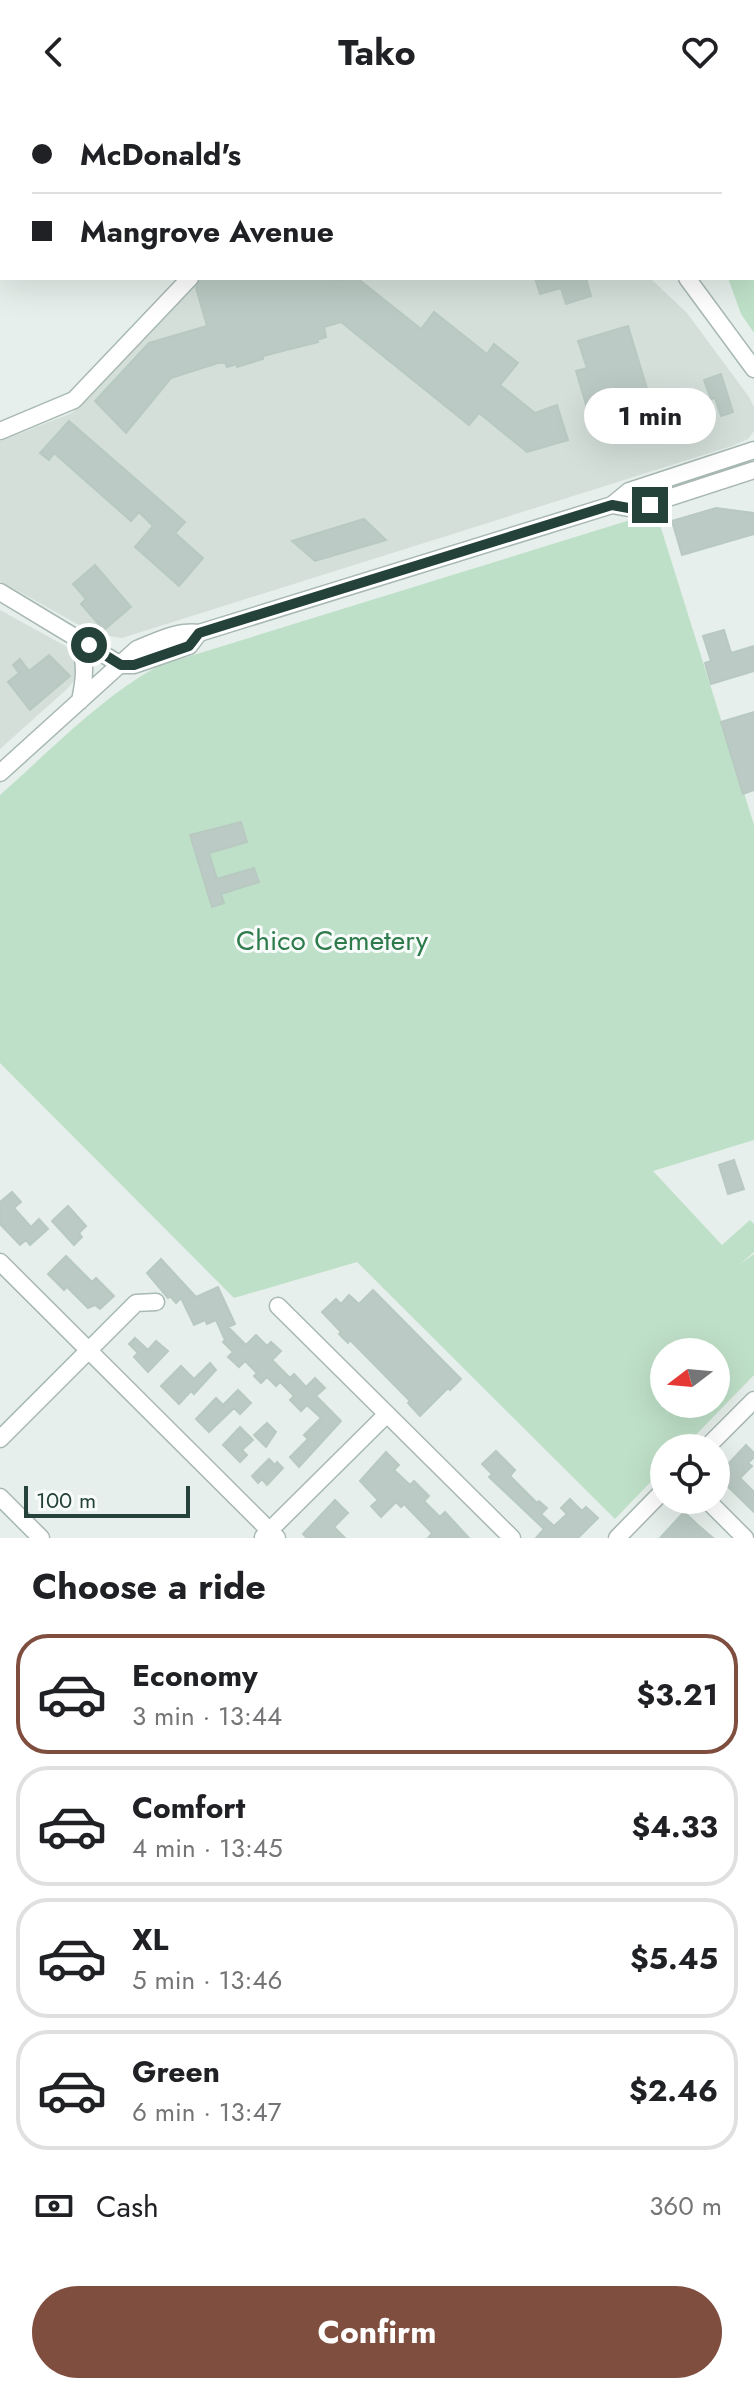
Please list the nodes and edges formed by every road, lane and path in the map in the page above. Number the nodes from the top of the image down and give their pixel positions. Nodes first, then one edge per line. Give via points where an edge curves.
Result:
1 (188, 280) edge
2 (688, 280) edge
3 (754, 369) edge
4 (0, 431) edge
5 (754, 450) edge
6 (754, 470) edge
7 (754, 481) edge
8 (723, 482) junction
9 (612, 505) junction
10 (0, 592) edge
11 (75, 636) junction
12 (121, 665) junction
13 (80, 701) junction
14 (0, 773) edge
15 (0, 1262) edge
16 (156, 1302) dead end
17 (278, 1306) dead end
18 (89, 1349) junction
19 (754, 1400) edge
20 (387, 1414) junction
21 (720, 1434) edge
22 (0, 1439) edge
23 (0, 1497) edge
24 (650, 1504) edge
25 (721, 1514) edge
26 (269, 1536) edge
27 (41, 1538) edge
28 (512, 1538) edge
29 (617, 1538) edge
30 (745, 1538) edge

1 - 4 street via 74,400
2 - 3 street
5 - 9 street via 629,491
6 - 8 street
7 - 8 street
8 - 9 street via 634,509
9 - 12 street via 199,633 189,646
10 - 11 street
11 - 12 street
11 - 13 street via 86,667
12 - 13 street
13 - 14 street
15 - 18 street
16 - 18 street via 136,1303
17 - 20 street
18 - 22 street
18 - 26 street
19 - 21 street
20 - 26 street
20 - 28 street
23 - 27 street
24 - 29 street
25 - 30 street

